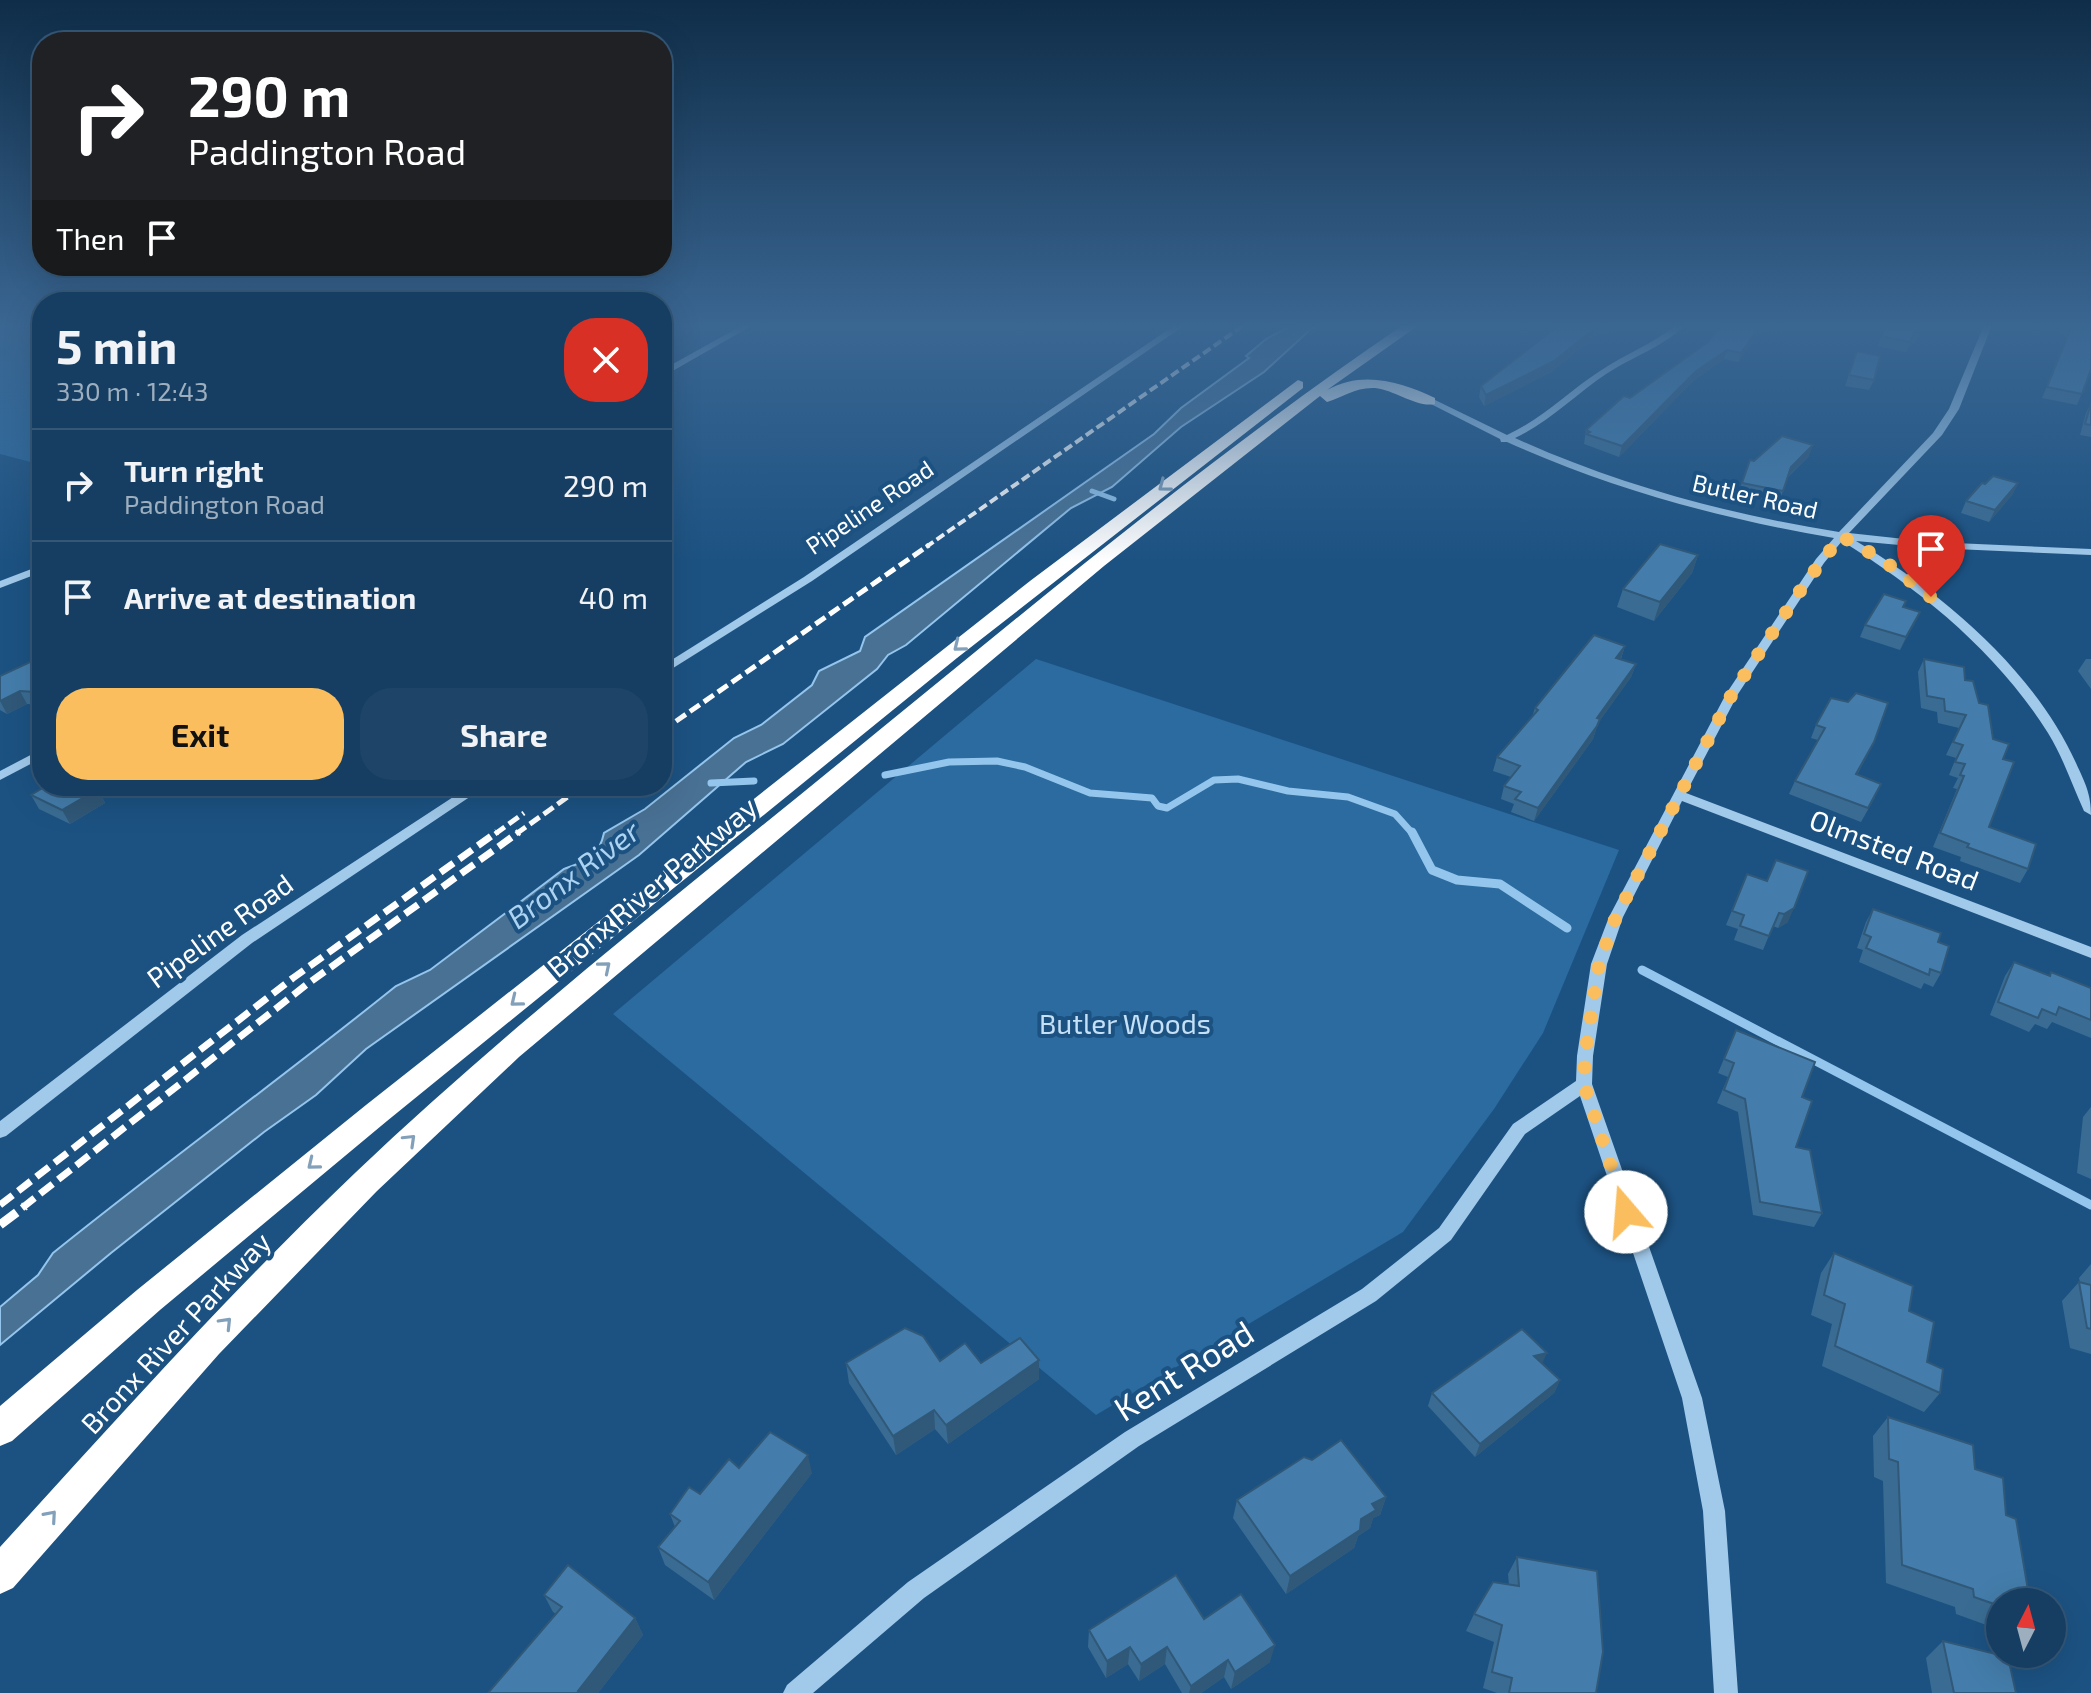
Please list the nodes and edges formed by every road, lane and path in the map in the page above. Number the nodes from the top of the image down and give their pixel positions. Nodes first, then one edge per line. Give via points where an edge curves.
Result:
1 (1065, 404) edge
2 (1273, 404) edge
3 (1302, 404) edge
4 (1318, 404) edge
5 (1436, 404) edge
6 (1563, 404) edge
7 (1956, 404) edge
8 (1504, 440) junction
9 (1251, 443) junction
10 (1841, 536) junction
11 (2091, 552) edge
12 (32, 572) edge
13 (0, 585) edge
14 (672, 665) edge
15 (32, 758) edge
16 (0, 776) edge
17 (1678, 795) junction
18 (464, 796) edge
19 (2090, 806) edge
20 (2091, 953) edge
21 (1584, 1084) junction
22 (0, 1131) edge
23 (0, 1429) edge
24 (0, 1575) edge
25 (795, 1693) edge
26 (1726, 1693) edge

1 - 14 street, Pipeline Road
2 -> 23 highway, Bronx River Parkway via 1040,581 262,1206
3 - 9 highway, Bronx River Parkway
4 - 9 highway
5 - 8 street, Butler Road
6 - 8 street
7 - 10 street via 1937,435
8 - 10 street, Butler Road via 1674,499
24 -> 9 highway, Bronx River Parkway via 245,1303 509,1049 1018,626
10 - 11 street, Butler Road
10 - 17 street via 1758,652
10 - 19 street via 1914,583 1982,645 2056,736
12 - 13 street
15 - 16 street
17 - 20 street, Olmsted Road
17 - 21 street via 1616,917 1599,964
18 - 22 street, Pipeline Road via 247,939
21 - 25 street, Kent Road via 1519,1129 1445,1234 1369,1295 1094,1466 916,1590
21 - 26 street via 1692,1398 1714,1511

